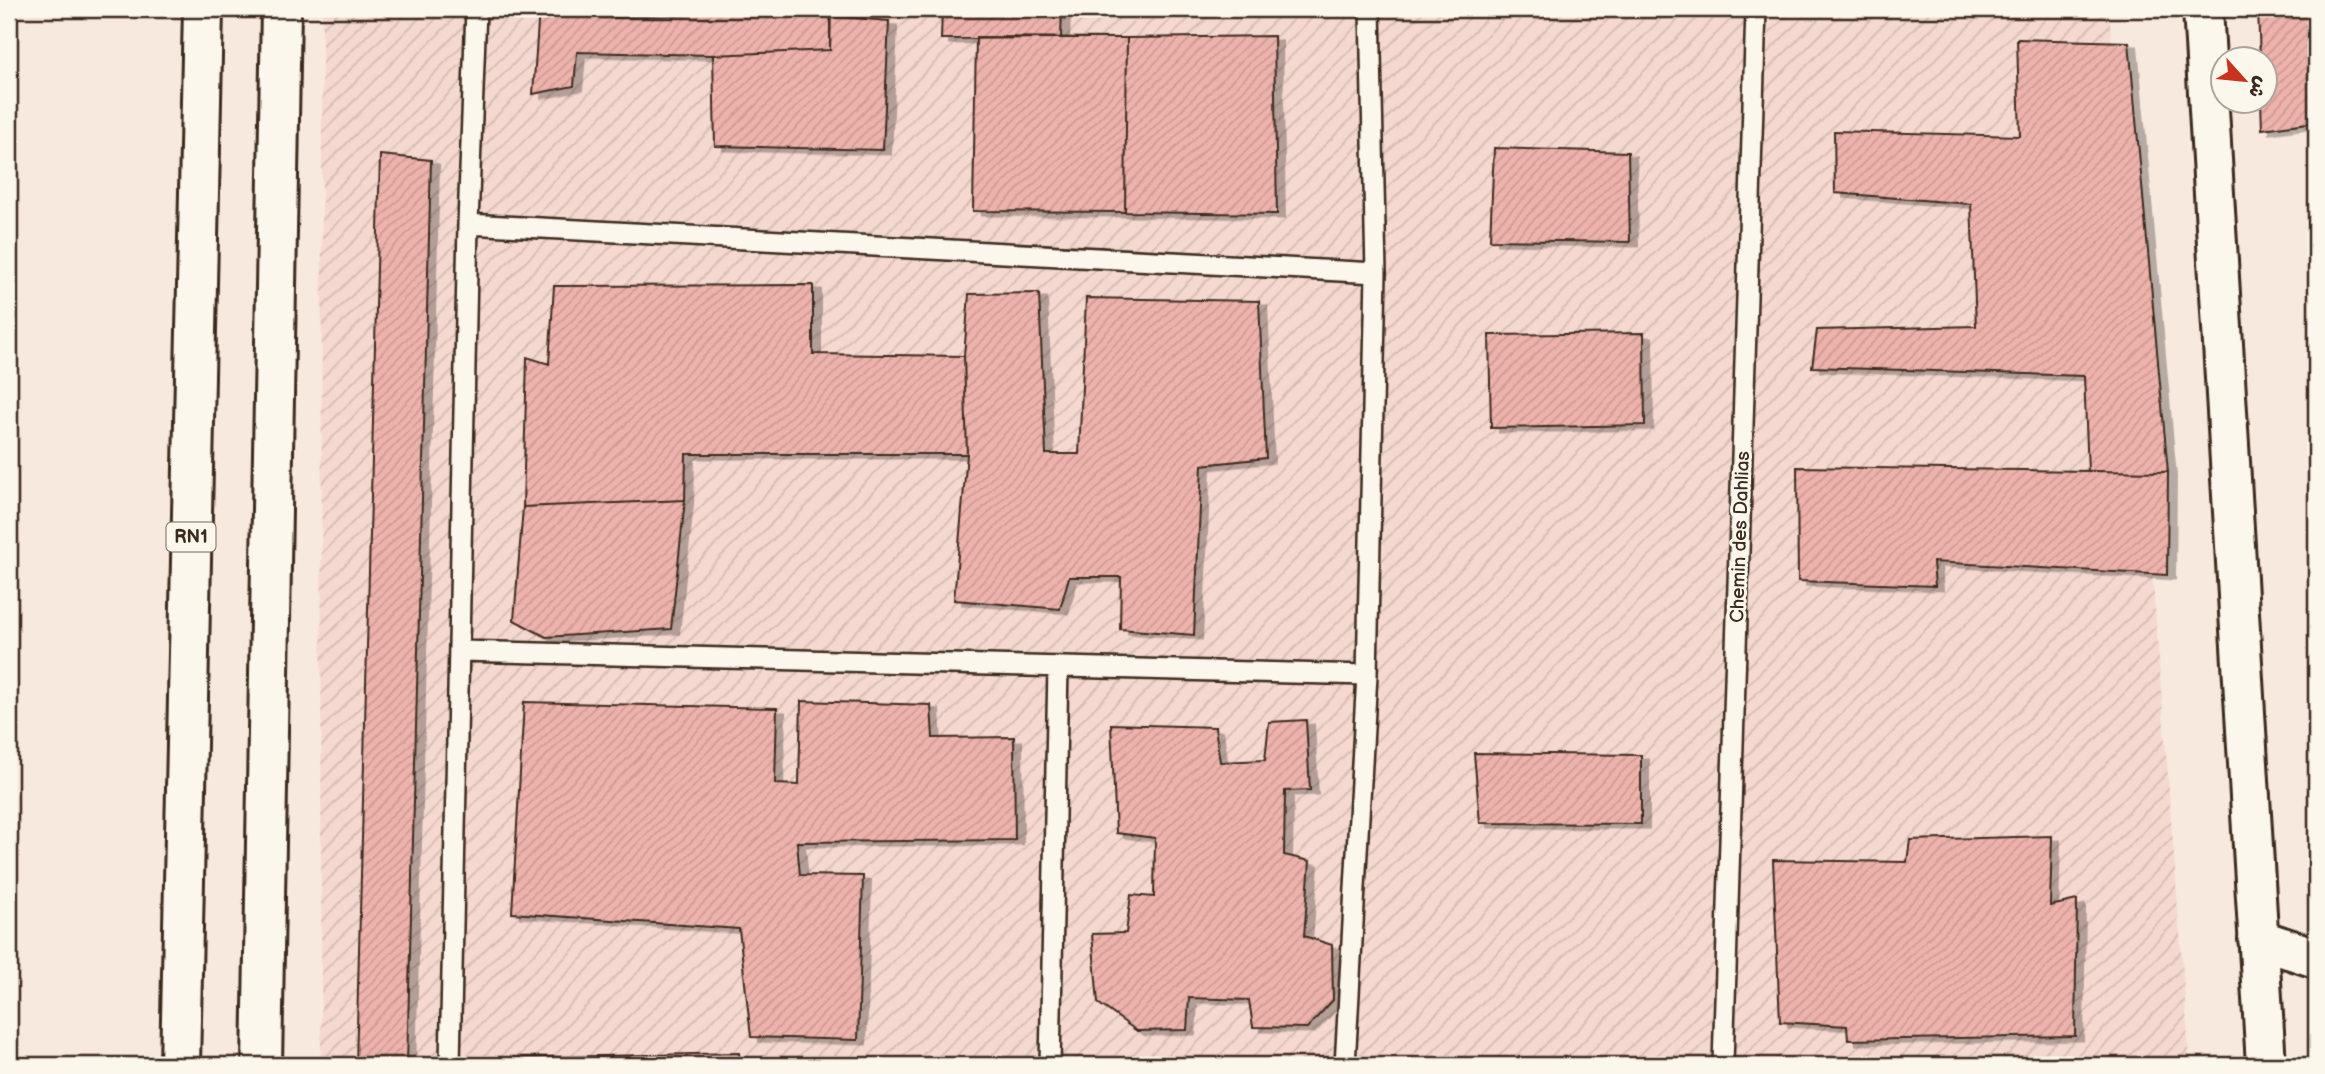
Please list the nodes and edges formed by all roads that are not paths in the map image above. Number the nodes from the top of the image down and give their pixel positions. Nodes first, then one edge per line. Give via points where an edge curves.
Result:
1 (203, 9) edge
2 (281, 9) edge
3 (476, 9) edge
4 (1370, 9) edge
5 (1756, 9) edge
6 (2203, 9) edge
7 (468, 224) junction
8 (1376, 273) junction
9 (460, 651) junction
10 (1058, 667) junction
11 (1367, 676) junction
12 (2258, 940) junction
13 (2316, 958) edge
14 (180, 1065) edge
15 (262, 1065) edge
16 (450, 1065) edge
17 (1050, 1065) edge
18 (1345, 1065) edge
19 (1723, 1065) edge
20 (2266, 1065) edge

1 - 14 main road, RN1
2 - 15 main road
3 - 7 lane
4 - 8 lane
5 - 19 lane, Chemin des Dahlias
6 - 12 main road
7 - 8 lane
7 - 9 lane
8 - 11 lane
9 - 10 lane
9 - 16 lane
10 - 11 lane
10 - 17 lane
11 - 18 lane
12 - 13 main road
12 - 20 main road

